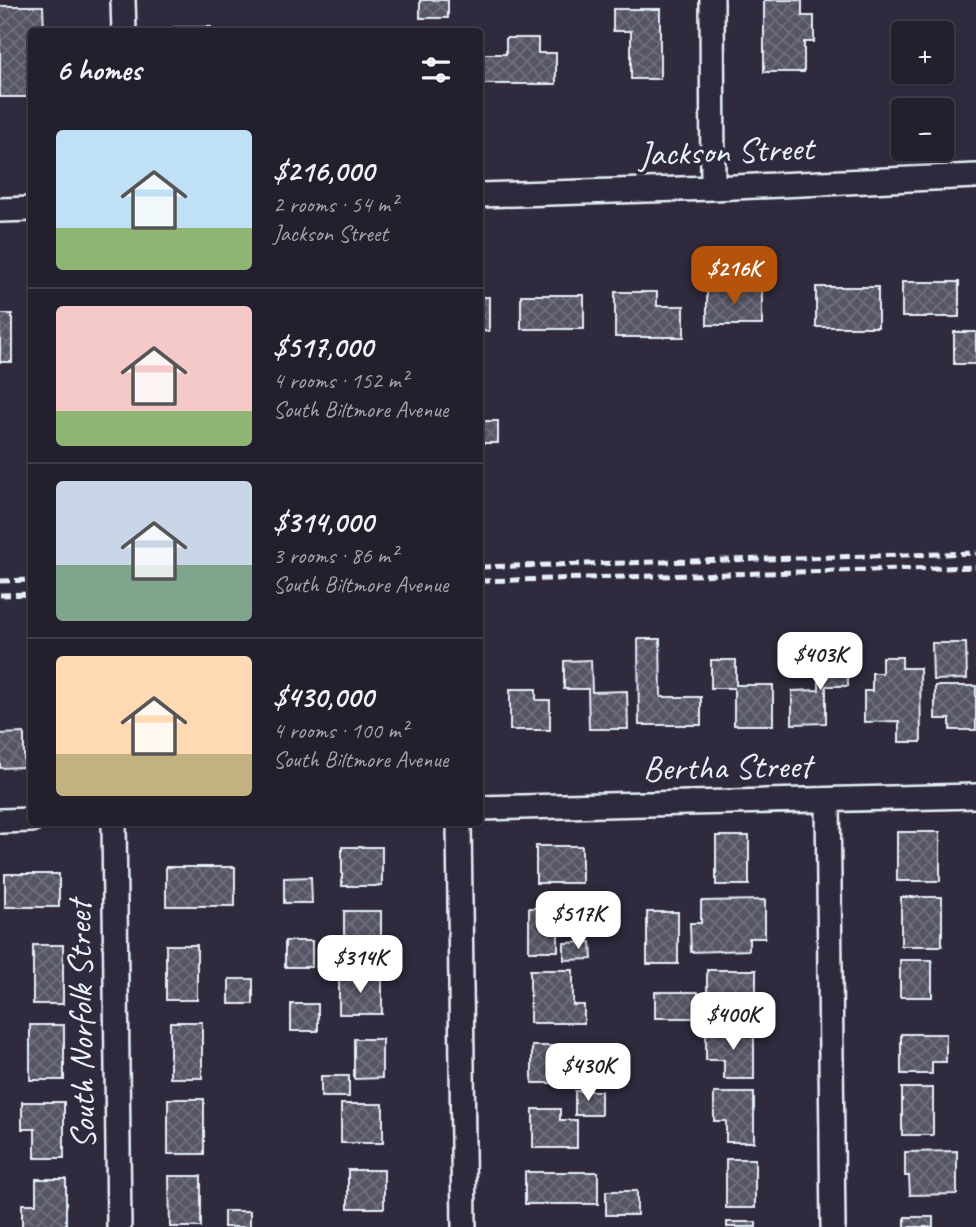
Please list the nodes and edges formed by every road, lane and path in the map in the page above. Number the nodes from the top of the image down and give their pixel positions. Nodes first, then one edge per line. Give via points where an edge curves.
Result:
1 (123, 0) edge
2 (712, 0) edge
3 (124, 28) edge
4 (976, 176) edge
5 (713, 188) junction
6 (483, 195) edge
7 (28, 209) edge
8 (0, 210) edge
9 (976, 796) edge
10 (828, 800) junction
11 (483, 808) edge
12 (28, 820) edge
13 (0, 821) edge
14 (114, 826) edge
15 (459, 826) edge
16 (119, 1227) edge
17 (464, 1227) edge
18 (833, 1227) edge

1 - 3 street
2 - 5 street
4 - 5 street, Jackson Street
5 - 6 street, Jackson Street
7 - 8 street
9 - 10 street, Bertha Street
10 - 11 street, Bertha Street
10 - 18 street
12 - 13 street
14 - 16 street, South Norfolk Street
15 - 17 street

